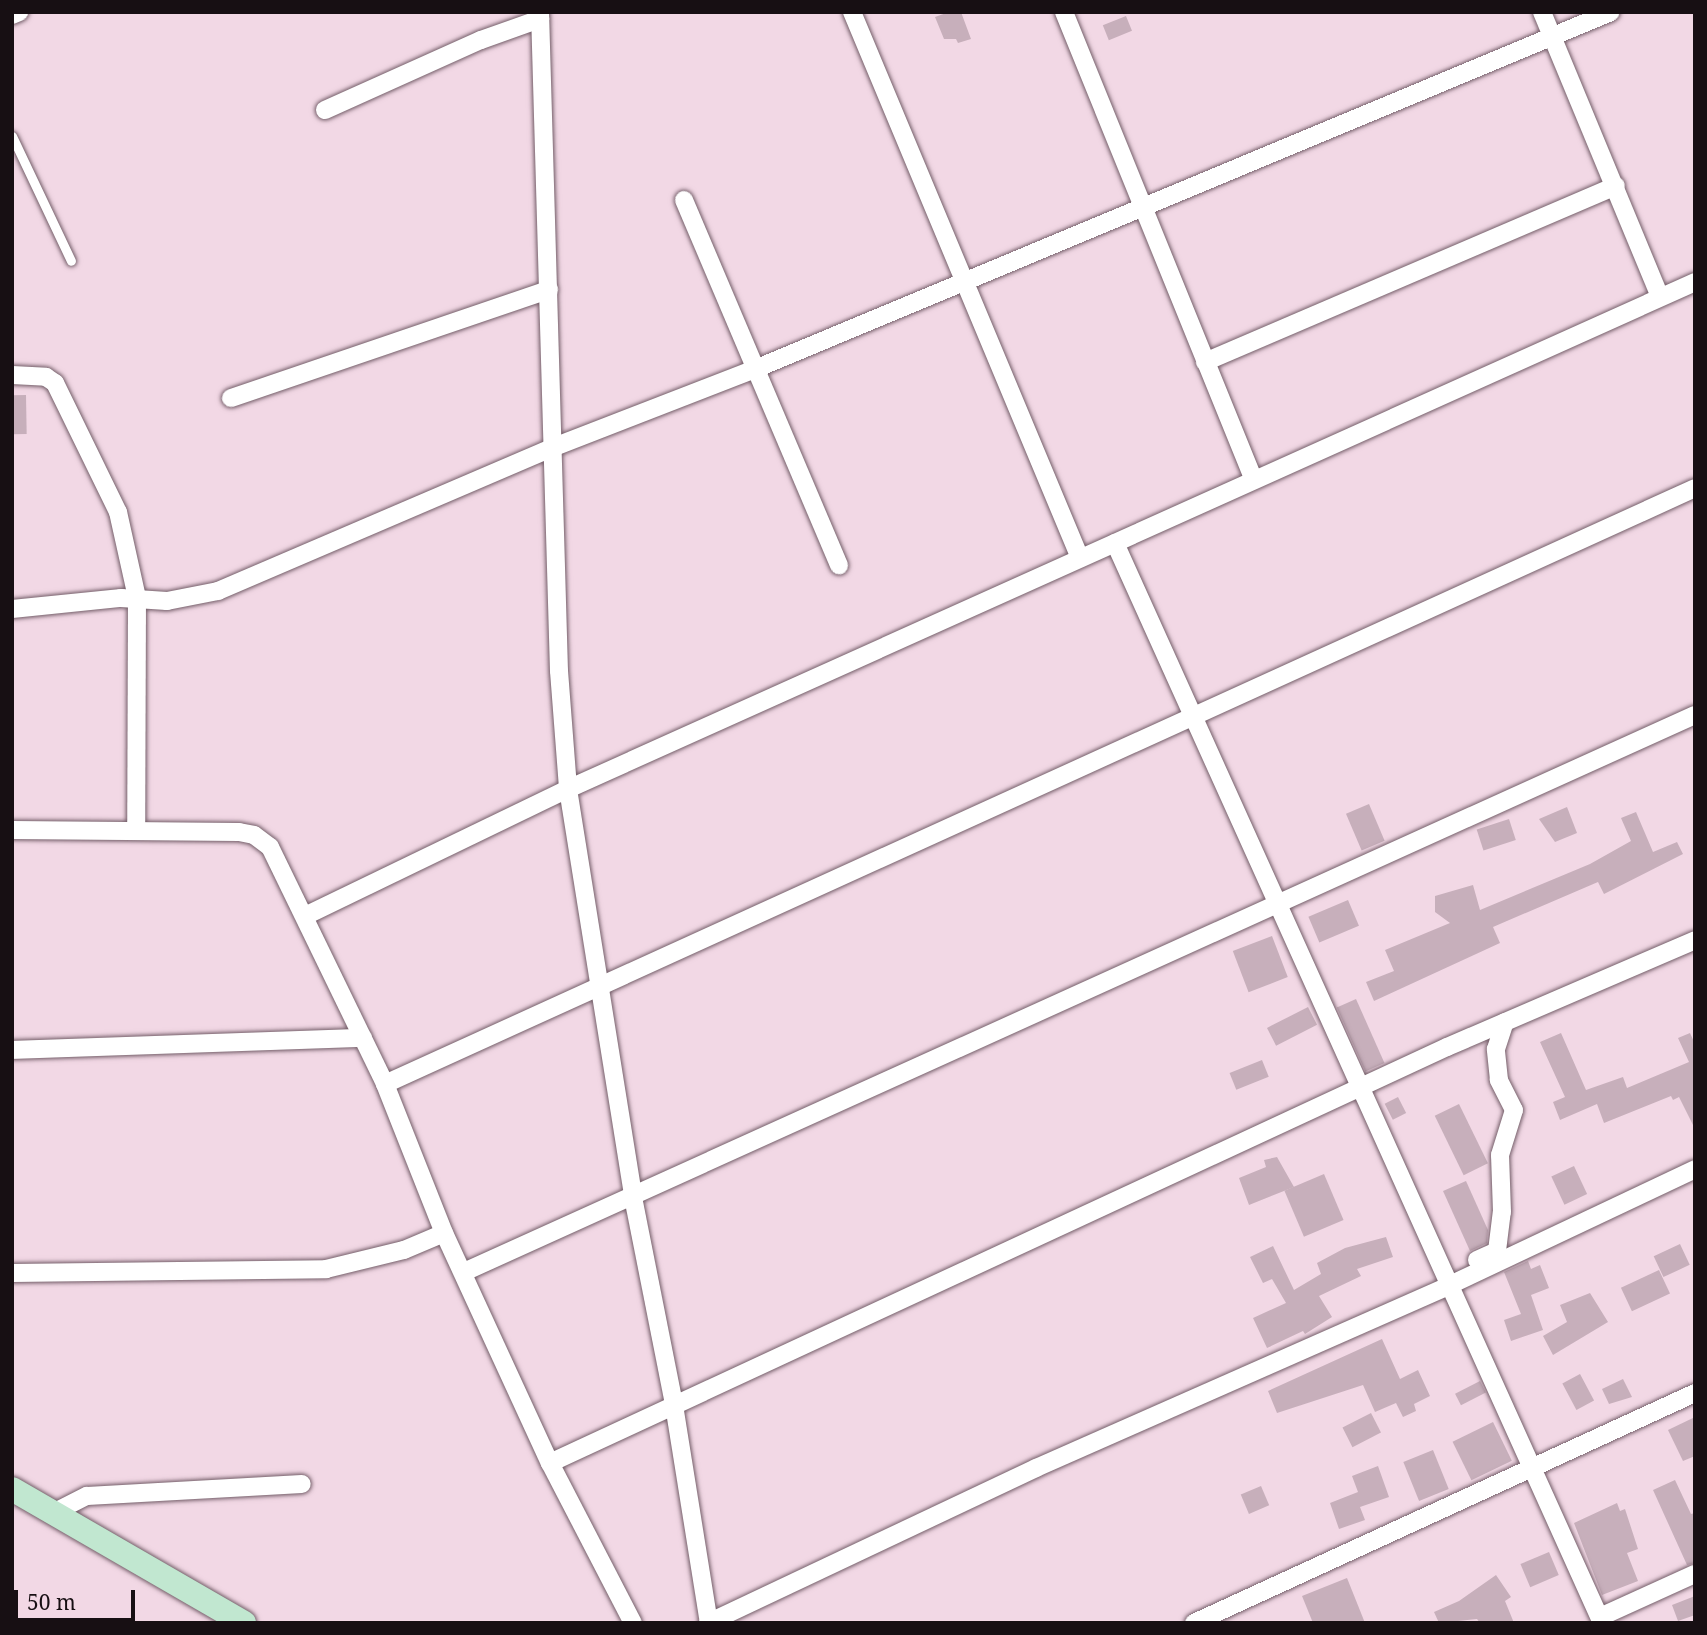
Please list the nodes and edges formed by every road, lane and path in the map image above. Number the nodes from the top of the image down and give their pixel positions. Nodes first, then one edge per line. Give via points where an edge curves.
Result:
1 (19, 12) edge
2 (852, 12) edge
3 (1064, 12) edge
4 (1542, 12) edge
5 (1611, 12) edge
6 (12, 15) edge
7 (540, 16) edge
8 (1550, 35) junction
9 (326, 110) dead end
10 (12, 136) edge
11 (1616, 186) junction
12 (684, 200) dead end
13 (1142, 208) junction
14 (71, 261) dead end
15 (964, 282) junction
16 (1695, 282) edge
17 (550, 290) junction
18 (1660, 297) junction
19 (1205, 362) junction
20 (755, 369) junction
21 (12, 374) edge
22 (231, 398) dead end
23 (554, 447) junction
24 (1253, 478) junction
25 (1695, 488) edge
26 (1115, 543) junction
27 (1080, 558) junction
28 (839, 566) dead end
29 (137, 598) junction
30 (12, 609) edge
31 (1195, 714) junction
32 (1695, 715) edge
33 (568, 789) junction
34 (136, 829) junction
35 (12, 830) edge
36 (1279, 906) junction
37 (305, 916) junction
38 (1695, 940) edge
39 (599, 986) junction
40 (1505, 1022) junction
41 (363, 1038) junction
42 (12, 1050) edge
43 (385, 1084) junction
44 (1359, 1091) junction
45 (1695, 1169) edge
46 (633, 1197) junction
47 (444, 1233) junction
48 (464, 1272) junction
49 (12, 1273) edge
50 (1454, 1283) junction
51 (1695, 1393) edge
52 (674, 1405) junction
53 (550, 1464) junction
54 (1531, 1465) junction
55 (302, 1484) dead end
56 (12, 1489) edge
57 (53, 1513) junction
58 (1695, 1574) edge
59 (1601, 1620) edge
60 (244, 1623) edge
61 (633, 1623) edge
62 (709, 1623) edge
63 (1194, 1623) edge

1 - 6 street
2 - 15 street
3 - 13 street
4 - 8 street
5 - 8 street
7 - 9 street
7 - 17 street
8 - 11 street
8 - 13 street
10 - 14 lane
11 - 18 street
11 - 19 street
12 - 20 street
13 - 15 street
13 - 19 street
15 - 20 street
15 - 27 street
16 - 18 street
17 - 22 street
17 - 23 street
18 - 24 street
19 - 24 street
20 - 23 street
20 - 28 street
21 - 29 street via 46,377 55,383 118,512
23 - 29 street via 218,591 176,600
23 - 33 street via 559,671
24 - 26 street
25 - 31 street
26 - 27 street
26 - 31 street
27 - 33 street via 797,690
29 - 30 street
29 - 34 street
31 - 36 street
31 - 39 street
32 - 36 street
33 - 37 street
33 - 39 street
34 - 35 street
34 - 37 street via 254,835 281,864
36 - 44 street
36 - 46 street
37 - 41 street
38 - 40 street
39 - 43 street
39 - 46 street
40 - 44 street
40 - 50 street via 1496,1049 1499,1080 1514,1110 1500,1155 1502,1212 1497,1251 1458,1268
41 - 42 street
41 - 43 street
43 - 47 street
44 - 50 street
44 - 52 street
45 - 50 street
46 - 48 street
46 - 52 street
47 - 48 street
47 - 49 street via 404,1250 326,1269
48 - 53 street
50 - 54 street
50 - 62 street via 1049,1462
51 - 54 street
52 - 53 street
52 - 62 street
53 - 61 street
54 - 59 street
54 - 63 street
55 - 57 street via 94,1495 65,1503
56 - 57 main road
57 - 60 main road
58 - 59 street

